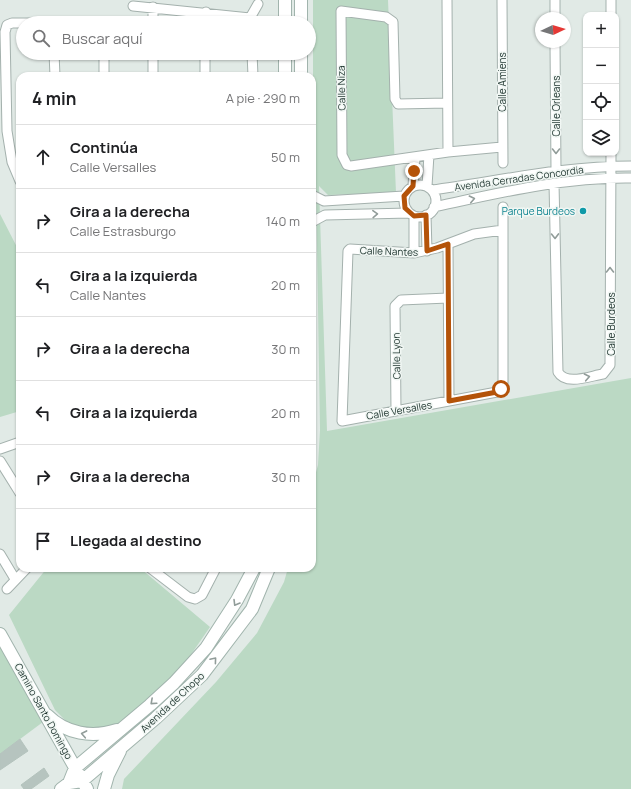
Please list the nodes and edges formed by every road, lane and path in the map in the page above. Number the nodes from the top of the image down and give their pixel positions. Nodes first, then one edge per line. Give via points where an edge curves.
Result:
1 (285, 0) edge
2 (301, 0) edge
3 (447, 0) edge
4 (502, 0) edge
5 (555, 0) edge
6 (611, 0) edge
7 (258, 4) dead end
8 (133, 6) dead end
9 (153, 7) junction
10 (206, 12) junction
11 (555, 12) edge
12 (611, 12) edge
13 (153, 16) edge
14 (206, 16) edge
15 (228, 16) edge
16 (252, 16) edge
17 (285, 16) edge
18 (301, 16) edge
19 (16, 23) edge
20 (555, 48) edge
21 (54, 60) edge
22 (104, 60) edge
23 (153, 60) edge
24 (205, 60) edge
25 (252, 60) edge
26 (286, 60) edge
27 (301, 60) edge
28 (55, 72) edge
29 (104, 72) edge
30 (154, 72) edge
31 (205, 72) edge
32 (253, 72) edge
33 (285, 72) edge
34 (301, 72) edge
35 (447, 103) junction
36 (502, 147) junction
37 (448, 152) junction
38 (429, 156) junction
39 (611, 156) edge
40 (415, 158) junction
41 (503, 163) dead end
42 (610, 166) junction
43 (631, 166) edge
44 (556, 171) junction
45 (16, 172) edge
46 (610, 178) junction
47 (631, 178) edge
48 (502, 181) junction
49 (554, 182) junction
50 (413, 186) junction
51 (429, 188) junction
52 (504, 192) junction
53 (404, 196) junction
54 (316, 197) edge
55 (324, 202) junction
56 (434, 207) junction
57 (503, 207) dead end
58 (412, 214) junction
59 (325, 215) junction
60 (426, 215) junction
61 (316, 220) edge
62 (503, 230) junction
63 (448, 244) junction
64 (427, 251) junction
65 (414, 253) junction
66 (448, 298) junction
67 (449, 401) junction
68 (396, 410) junction
69 (342, 421) joint
70 (16, 443) edge
71 (0, 448) edge
72 (0, 461) edge
73 (16, 486) edge
74 (0, 554) edge
75 (23, 572) edge
76 (157, 572) edge
77 (214, 572) edge
78 (252, 572) edge
79 (267, 572) edge
80 (15, 579) junction
81 (7, 589) dead end
82 (0, 634) edge
83 (42, 709) junction
84 (122, 729) junction
85 (123, 746) junction
86 (75, 768) junction
87 (85, 785) edge
88 (65, 786) edge
89 (104, 789) edge

1 - 17 street
2 - 18 street
3 - 35 street
4 - 36 street, Calle Amiens
5 - 11 street
6 - 12 street
7 - 16 street
8 - 9 street
9 - 10 street
9 - 13 street
10 - 14 street
10 - 15 street
19 - 45 street via 6,28 7,131
20 -> 44 street, Calle Orleans
21 - 28 street
22 - 29 street
23 - 30 street
24 - 31 street
25 - 32 street
26 - 33 street
27 - 34 street
35 - 37 street
35 - 40 street, Calle Niza via 398,104 395,99 393,22 386,17 341,11 342,155 347,165
36 - 37 street
36 - 41 street, Calle Amiens
37 - 38 street
38 - 40 street
38 - 51 street
39 - 42 street
40 - 50 street
42 - 43 street, Avenida Cerradas Concordia
42 - 44 street, Avenida Cerradas Concordia
42 - 46 street
44 - 48 street, Avenida Cerradas Concordia
46 - 47 street, Avenida Cerradas Concordia
46 - 49 street, Avenida Cerradas Concordia
49 -> 46 street, Calle Burdeos via 558,372 560,377 569,380 603,374 610,365
48 - 51 street, Avenida Cerradas Concordia
48 - 52 street
49 - 52 street, Avenida Cerradas Concordia
50 - 51 street via 420,184
50 - 53 street
51 - 56 street via 435,195
56 -> 52 street, Avenida Cerradas Concordia
53 - 55 street
53 - 58 street via 404,202
54 - 55 street
55 - 59 street
56 - 60 street
57 - 62 street
59 -> 58 street
58 - 60 street
58 - 65 street
59 - 61 street
60 - 64 street
62 - 63 street, Calle Nantes via 474,234
62 - 67 street, Calle Versalles via 503,384 497,392
63 - 64 street, Calle Nantes
63 - 66 street
64 - 65 street, Calle Nantes
65 - 69 street, Calle Nantes via 350,249 347,255
66 - 67 street
66 - 68 street, Calle Lyon via 400,300 395,306
67 - 68 street, Calle Versalles
68 - 69 street, Calle Versalles
70 - 71 street
72 - 73 street
74 - 80 street
75 - 80 street
76 - 77 street via 188,597 195,599 202,595
78 -> 84 street, Avenida de Chopo via 238,600 206,648 174,683
85 -> 79 street, Avenida de Chopo via 187,690 219,655 252,609
80 - 81 street
82 - 83 street, Camino Santo Domingo
84 -> 83 street via 102,734 84,734 64,727
83 - 86 street, Camino Santo Domingo
84 - 86 street, Avenida de Chopo
85 - 87 street, Avenida de Chopo
85 - 89 street
86 - 87 street, Camino Santo Domingo
86 - 88 street
87 - 88 street

